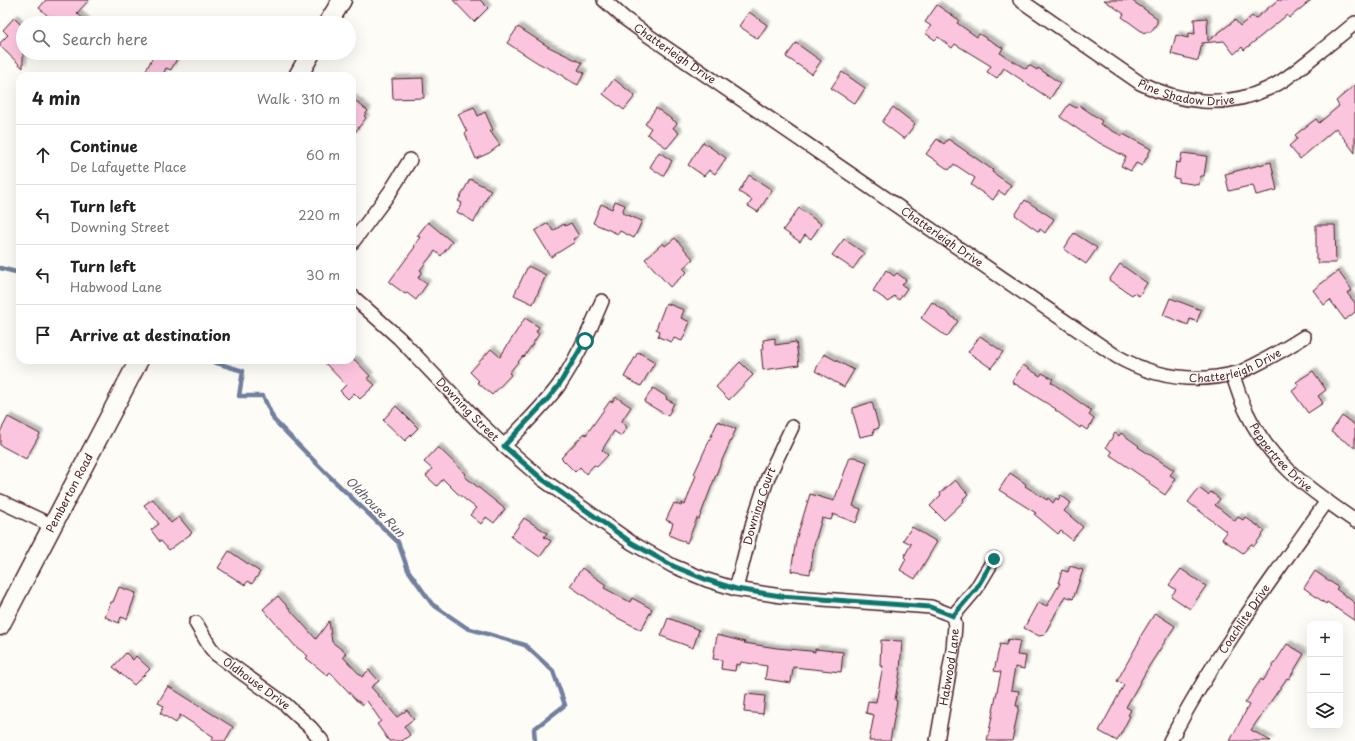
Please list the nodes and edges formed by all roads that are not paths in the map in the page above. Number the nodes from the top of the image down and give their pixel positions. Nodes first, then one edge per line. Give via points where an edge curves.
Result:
1 (342, 0) edge
2 (604, 0) edge
3 (1020, 0) edge
4 (332, 16) edge
5 (1355, 23) edge
6 (307, 60) edge
7 (300, 72) edge
8 (410, 160) dead end
9 (356, 238) edge
10 (356, 300) edge
11 (602, 301) dead end
12 (1304, 337) dead end
13 (137, 364) edge
14 (1232, 374) junction
15 (792, 427) dead end
16 (504, 446) junction
17 (0, 501) edge
18 (1326, 501) junction
19 (1355, 521) edge
20 (53, 526) junction
21 (994, 559) dead end
22 (736, 589) junction
23 (953, 616) junction
24 (196, 622) dead end
25 (0, 626) edge
26 (322, 741) edge
27 (937, 741) edge
28 (1170, 741) edge

1 - 4 street
2 - 14 street, Chatterleigh Drive via 646,34 1116,356 1132,365 1169,376 1188,378
3 - 5 street, Pine Shadow Drive via 1140,83 1188,100 1234,100 1268,89 1293,73
6 - 7 street
8 - 9 street
10 - 16 street, Downing Street via 399,338
11 - 16 street via 585,341 559,385
12 - 14 street, Chatterleigh Drive via 1272,357
13 - 20 street, Pemberton Road
14 - 18 street, Peppertree Drive via 1246,411 1259,435 1296,478
15 - 22 street, Downing Court via 768,477 753,522
16 - 22 street, Downing Street via 542,479 632,543 673,566
17 - 20 street
18 - 19 street, Peppertree Drive
18 - 28 street, Coachlite Drive via 1225,646
20 - 25 street, Pemberton Road
21 - 23 street, Habwood Lane via 976,589
22 - 23 street, Downing Street via 781,596 930,607
23 - 27 street, Habwood Lane via 953,650
24 - 26 street, Oldhouse Drive via 216,654 285,704

